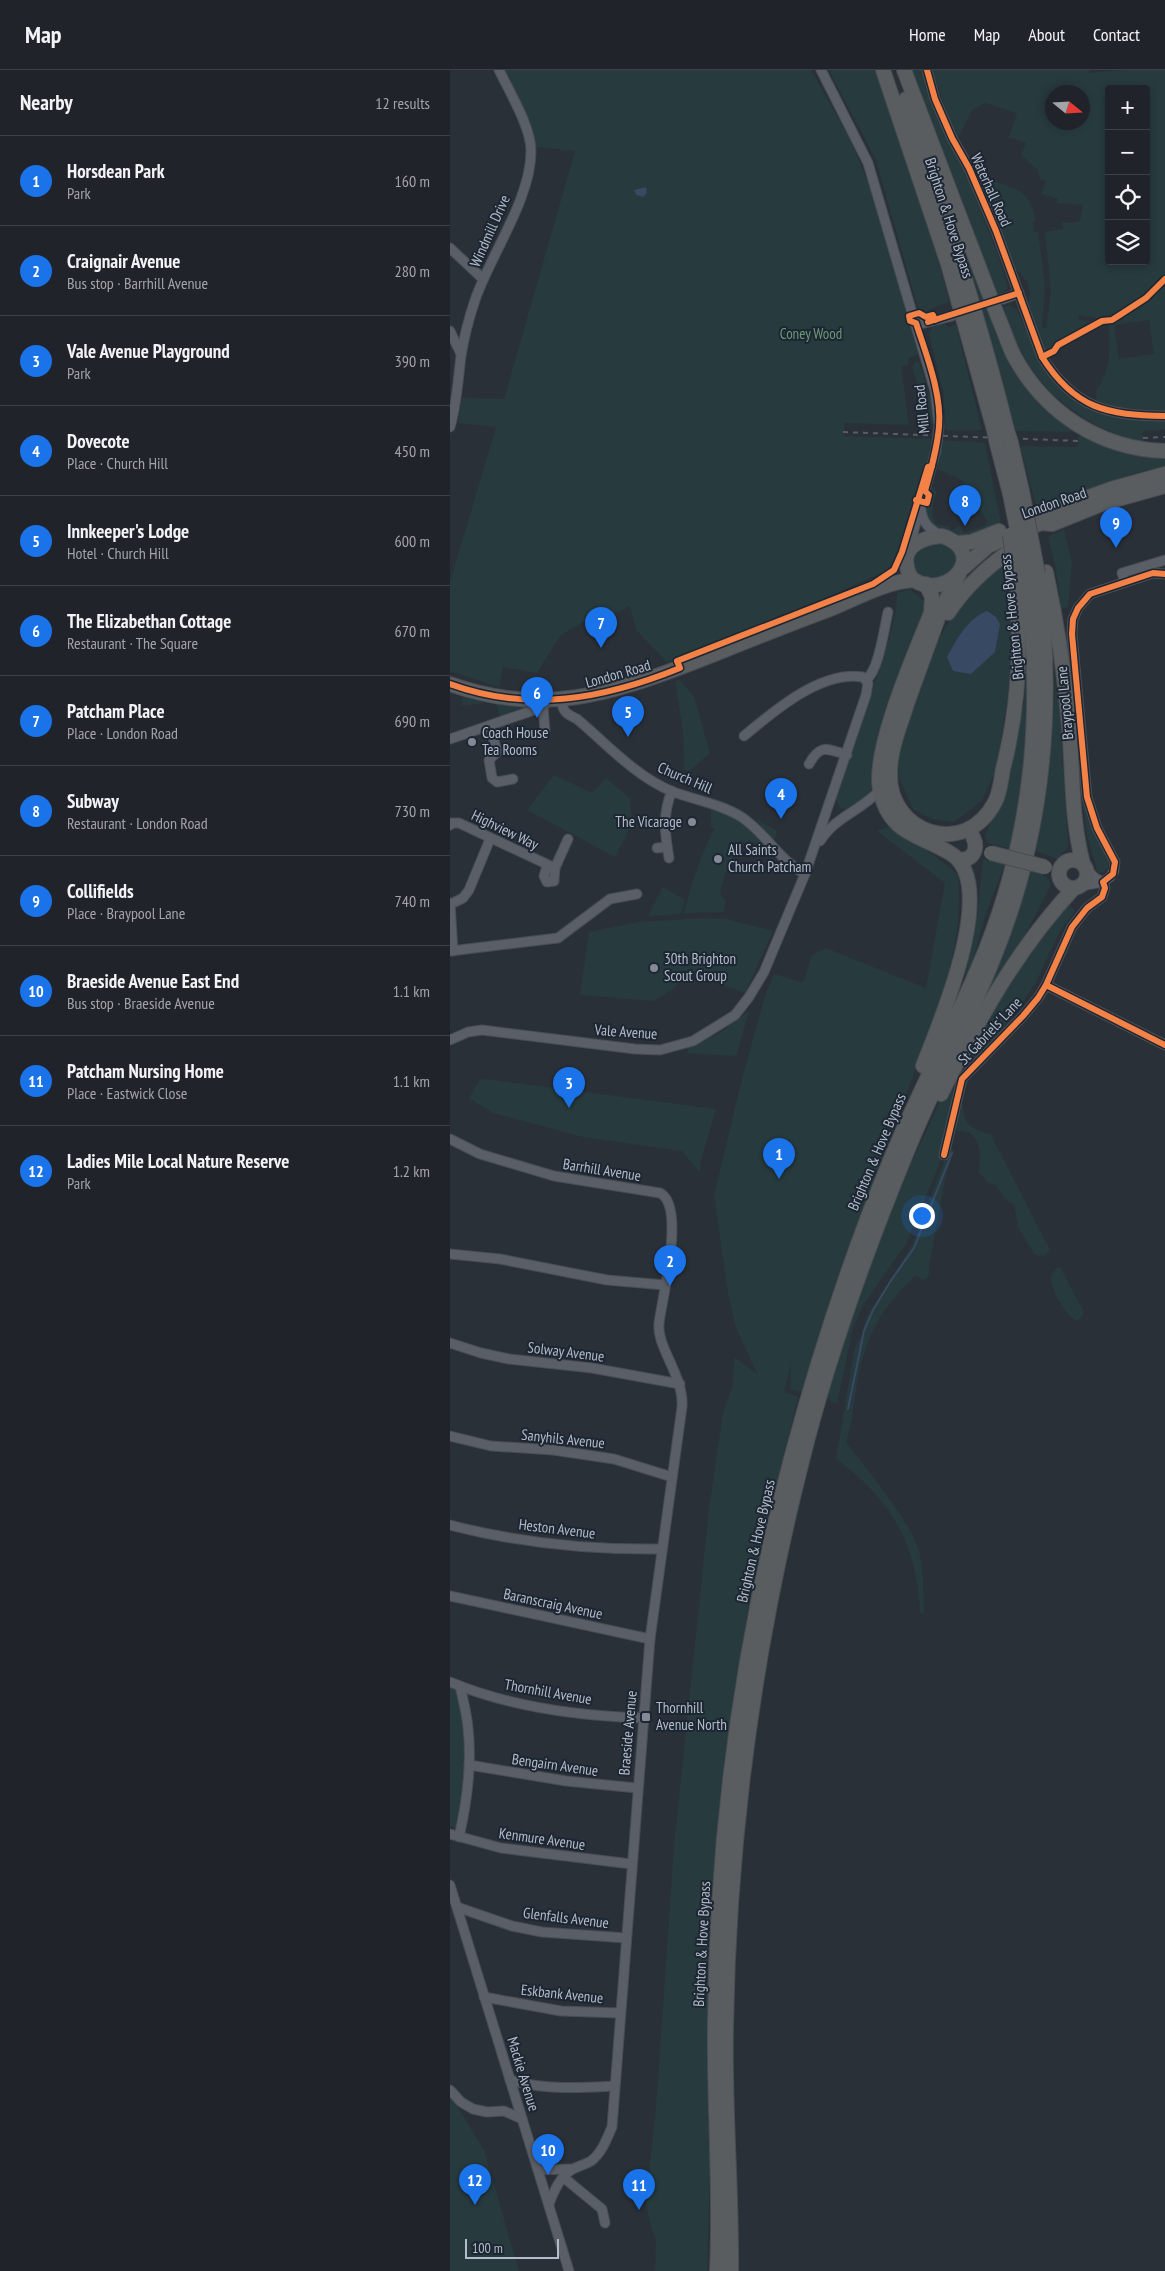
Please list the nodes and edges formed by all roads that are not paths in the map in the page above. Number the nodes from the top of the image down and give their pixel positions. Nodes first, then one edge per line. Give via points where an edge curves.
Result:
1 (499, 70) edge
2 (821, 70) edge
3 (882, 70) edge
4 (896, 70) edge
5 (904, 70) edge
6 (927, 70) edge
7 (450, 248) edge
8 (483, 278) junction
9 (1019, 293) junction
10 (1003, 299) dead end
11 (952, 316) dead end
12 (917, 326) junction
13 (467, 328) junction
14 (450, 331) edge
15 (462, 354) junction
16 (1165, 416) edge
17 (450, 427) edge
18 (1002, 437) junction
19 (1165, 451) edge
20 (1165, 474) edge
21 (1165, 486) edge
22 (1012, 494) junction
23 (921, 506) junction
24 (1052, 524) junction
25 (942, 536) junction
26 (957, 543) junction
27 (907, 557) junction
28 (1165, 560) edge
29 (960, 571) junction
30 (1165, 574) edge
31 (1032, 577) junction
32 (920, 582) junction
33 (1125, 582) junction
34 (885, 585) junction
35 (888, 612) dead end
36 (935, 631) junction
37 (866, 680) junction
38 (450, 684) edge
39 (551, 702) junction
40 (490, 726) junction
41 (544, 730) dead end
42 (744, 736) dead end
43 (450, 739) edge
44 (847, 755) junction
45 (808, 764) dead end
46 (513, 780) dead end
47 (1000, 786) junction
48 (880, 790) junction
49 (672, 791) junction
50 (831, 802) junction
51 (866, 802) junction
52 (886, 808) junction
53 (847, 813) junction
54 (450, 825) edge
55 (919, 826) junction
56 (964, 835) junction
57 (490, 838) junction
58 (568, 839) dead end
59 (667, 847) junction
60 (657, 848) dead end
61 (991, 853) junction
62 (812, 854) junction
63 (959, 857) junction
64 (669, 858) dead end
65 (1085, 867) junction
66 (1060, 871) junction
67 (805, 874) junction
68 (1103, 882) junction
69 (1077, 887) junction
70 (637, 894) dead end
71 (450, 904) edge
72 (451, 951) edge
73 (1046, 985) junction
74 (450, 1040) edge
75 (1165, 1045) edge
76 (450, 1139) edge
77 (893, 1154) junction
78 (944, 1155) dead end
79 (892, 1190) junction
80 (450, 1254) edge
81 (665, 1286) junction
82 (450, 1343) edge
83 (680, 1384) junction
84 (450, 1436) edge
85 (672, 1477) junction
86 (450, 1525) edge
87 (661, 1549) junction
88 (450, 1596) edge
89 (650, 1639) junction
90 (450, 1682) edge
91 (460, 1686) junction
92 (643, 1718) junction
93 (469, 1765) junction
94 (637, 1788) junction
95 (455, 1835) edge
96 (631, 1864) junction
97 (450, 1885) edge
98 (457, 1906) junction
99 (475, 1913) junction
100 (463, 1927) junction
101 (626, 1938) junction
102 (484, 1997) junction
103 (501, 2001) junction
104 (620, 2013) junction
105 (490, 2014) junction
106 (510, 2080) junction
107 (527, 2085) junction
108 (614, 2086) junction
109 (450, 2090) edge
110 (516, 2098) junction
111 (504, 2111) junction
112 (522, 2119) junction
113 (538, 2170) junction
114 (571, 2170) junction
115 (563, 2177) junction
116 (549, 2204) junction
117 (605, 2223) dead end
118 (569, 2271) edge
119 (717, 2271) edge
120 (731, 2271) edge

1 - 8 street, Windmill Drive via 524,122 531,151 528,178
2 - 12 street, Mill Road via 868,163
3 - 18 highway, Brighton & Hove Bypass
4 - 18 highway, Brighton & Hove Bypass via 939,194 990,364
5 - 19 highway via 998,317 1027,378 1042,396 1078,426 1120,445
6 - 9 street, Waterhall Road via 935,98 969,168
7 - 8 street
8 - 13 street, Windmill Drive
9 - 10 street
9 - 16 street, Waterhall Road via 1042,357 1054,376 1072,394 1101,410
11 - 12 street
12 - 23 street, Mill Road via 935,391 939,426
13 - 14 street
13 - 15 street, Windmill Drive
14 - 15 street
15 - 17 street, Windmill Drive
18 - 22 highway, Brighton & Hove Bypass
18 - 22 highway, Brighton & Hove Bypass via 1001,461
20 - 26 highway, London Road via 1111,489 971,542
21 - 24 highway, London Road via 1104,503
22 - 31 highway, Brighton & Hove Bypass, bridge
22 - 31 highway, bridge via 1036,528
23 - 25 street via 924,522
23 - 27 street, Mill Road
24 - 29 highway, London Road via 1041,523 988,546
24 - 36 highway via 975,578
25 - 26 highway
25 - 27 highway via 920,541
26 - 29 highway via 963,556
27 - 32 highway via 910,575
27 - 34 highway, London Road via 897,577
28 - 33 street via 1122,573
29 - 32 highway via 946,582
29 - 36 highway
30 - 33 street, Braypool Lane via 1153,573
31 - 47 highway via 1019,615 1013,725
31 - 65 highway via 1060,646 1069,728 1073,813
31 - 77 highway, Brighton & Hove Bypass via 1035,724 1028,795 1019,843 986,948
31 - 79 highway, Brighton & Hove Bypass via 1046,648 1046,720 1040,784 1028,852 1018,891 994,957
32 - 34 highway, London Road
32 - 48 highway via 932,597 931,613 891,721 881,759
33 - 68 street, Braypool Lane via 1090,594 1073,619 1087,797 1115,862 1113,874
34 - 39 highway, London Road via 637,684
35 - 37 street via 874,668
36 - 55 highway via 903,716 890,772 890,788 896,803
37 - 42 street via 852,676 824,683 779,706
37 - 44 street, Vale Avenue via 866,695
38 - 39 highway, London Road via 489,695
39 - 40 street
39 - 41 street
39 - 49 street, Church Hill via 577,719 630,765
40 - 43 street
40 - 46 street via 497,752 489,760 492,778 497,782
44 - 45 street via 825,748
44 - 50 street, Vale Avenue
47 - 55 highway via 987,806 966,824 952,829
47 - 56 highway via 992,808
48 - 51 street, Vale Avenue
48 - 52 highway
49 - 59 street via 664,820
49 - 67 street, Church Hill via 741,817 760,831 791,867
50 - 53 street
50 - 62 street, Vale Avenue
51 - 52 street
51 - 53 street, Vale Avenue
52 - 63 highway via 914,837
53 - 62 street, Vale Avenue via 833,824
54 - 57 street, Highview Way via 459,822
55 - 56 highway via 937,834
56 - 61 highway
56 - 63 highway via 949,845
56 - 63 highway via 976,848
57 - 58 street, Highview Way via 551,867
57 - 71 street via 470,890 463,898
59 - 60 street
59 - 64 street
61 - 63 highway
61 - 66 highway, bridge
62 - 67 street, Vale Avenue
63 - 77 highway via 970,890 964,945
65 - 66 highway via 1072,859
65 - 68 street
65 - 69 highway via 1086,879
66 - 69 highway via 1066,886
67 - 74 street, Vale Avenue via 764,972 749,997 734,1015 693,1041 660,1050 635,1049 482,1030
68 - 69 street
68 - 73 street, Braypool Lane via 1102,897 1087,908 1072,927
69 - 79 highway via 1027,944 997,990
70 - 72 street via 618,893 558,938
71 - 72 street
73 - 75 street
73 - 78 street, St Gabriels' Lane via 1026,1012 962,1079
76 - 81 street, Barrhill Avenue via 480,1154 554,1176 664,1195 670,1204 672,1224
77 - 119 highway, Brighton & Hove Bypass via 865,1224 822,1352 792,1456 765,1570 746,1672 720,1889 715,2024
79 - 120 highway, Brighton & Hove Bypass via 832,1354 802,1460 756,1674 731,1889 726,2026
80 - 81 street via 500,1259 607,1280
81 - 83 street, Braeside Avenue via 659,1328
82 - 83 street, Solway Avenue via 481,1354 509,1359 592,1368
83 - 85 street, Braeside Avenue via 682,1407
84 - 85 street, Sanyhils Avenue via 491,1446 553,1450 614,1459
85 - 87 street, Braeside Avenue
86 - 87 street, Heston Avenue via 577,1547
87 - 89 street, Braeside Avenue
88 - 89 street, Baranscraig Avenue
89 - 92 street, Braeside Avenue
90 - 91 street, Thornhill Avenue
91 - 92 street, Thornhill Avenue via 507,1701 545,1708
91 - 93 street via 468,1728
92 - 94 street, Braeside Avenue
93 - 94 street, Bengairn Avenue via 566,1781
93 - 95 street via 466,1809
94 - 96 street, Braeside Avenue
95 - 96 street, Kenmure Avenue via 501,1848
96 - 101 street, Braeside Avenue
97 - 98 street, Mackie Avenue
98 - 99 street, Glenfalls Avenue
98 - 100 street, Mackie Avenue
99 - 100 street
99 - 101 street, Glenfalls Avenue via 542,1932
100 - 102 street, Mackie Avenue
101 - 104 street, Braeside Avenue
102 - 103 street, Eskbank Avenue
102 - 105 street, Mackie Avenue
103 - 104 street, Eskbank Avenue via 561,2011
103 - 105 street, Eskbank Avenue
104 - 108 street, Braeside Avenue
105 - 106 street, Mackie Avenue
106 - 107 street
106 - 110 street, Mackie Avenue
107 - 108 street
107 - 110 street
108 - 114 street, Braeside Avenue via 612,2127 604,2146 592,2160
109 - 111 street via 473,2109
110 - 111 street
110 - 112 street, Mackie Avenue
111 - 112 street
112 - 113 street, Mackie Avenue
113 - 114 street, Braeside Avenue
113 - 116 street, Mackie Avenue
114 - 115 street, Braeside Avenue
115 - 116 street, Braeside Avenue
115 - 117 street via 602,2209
116 - 118 street, Mackie Avenue

